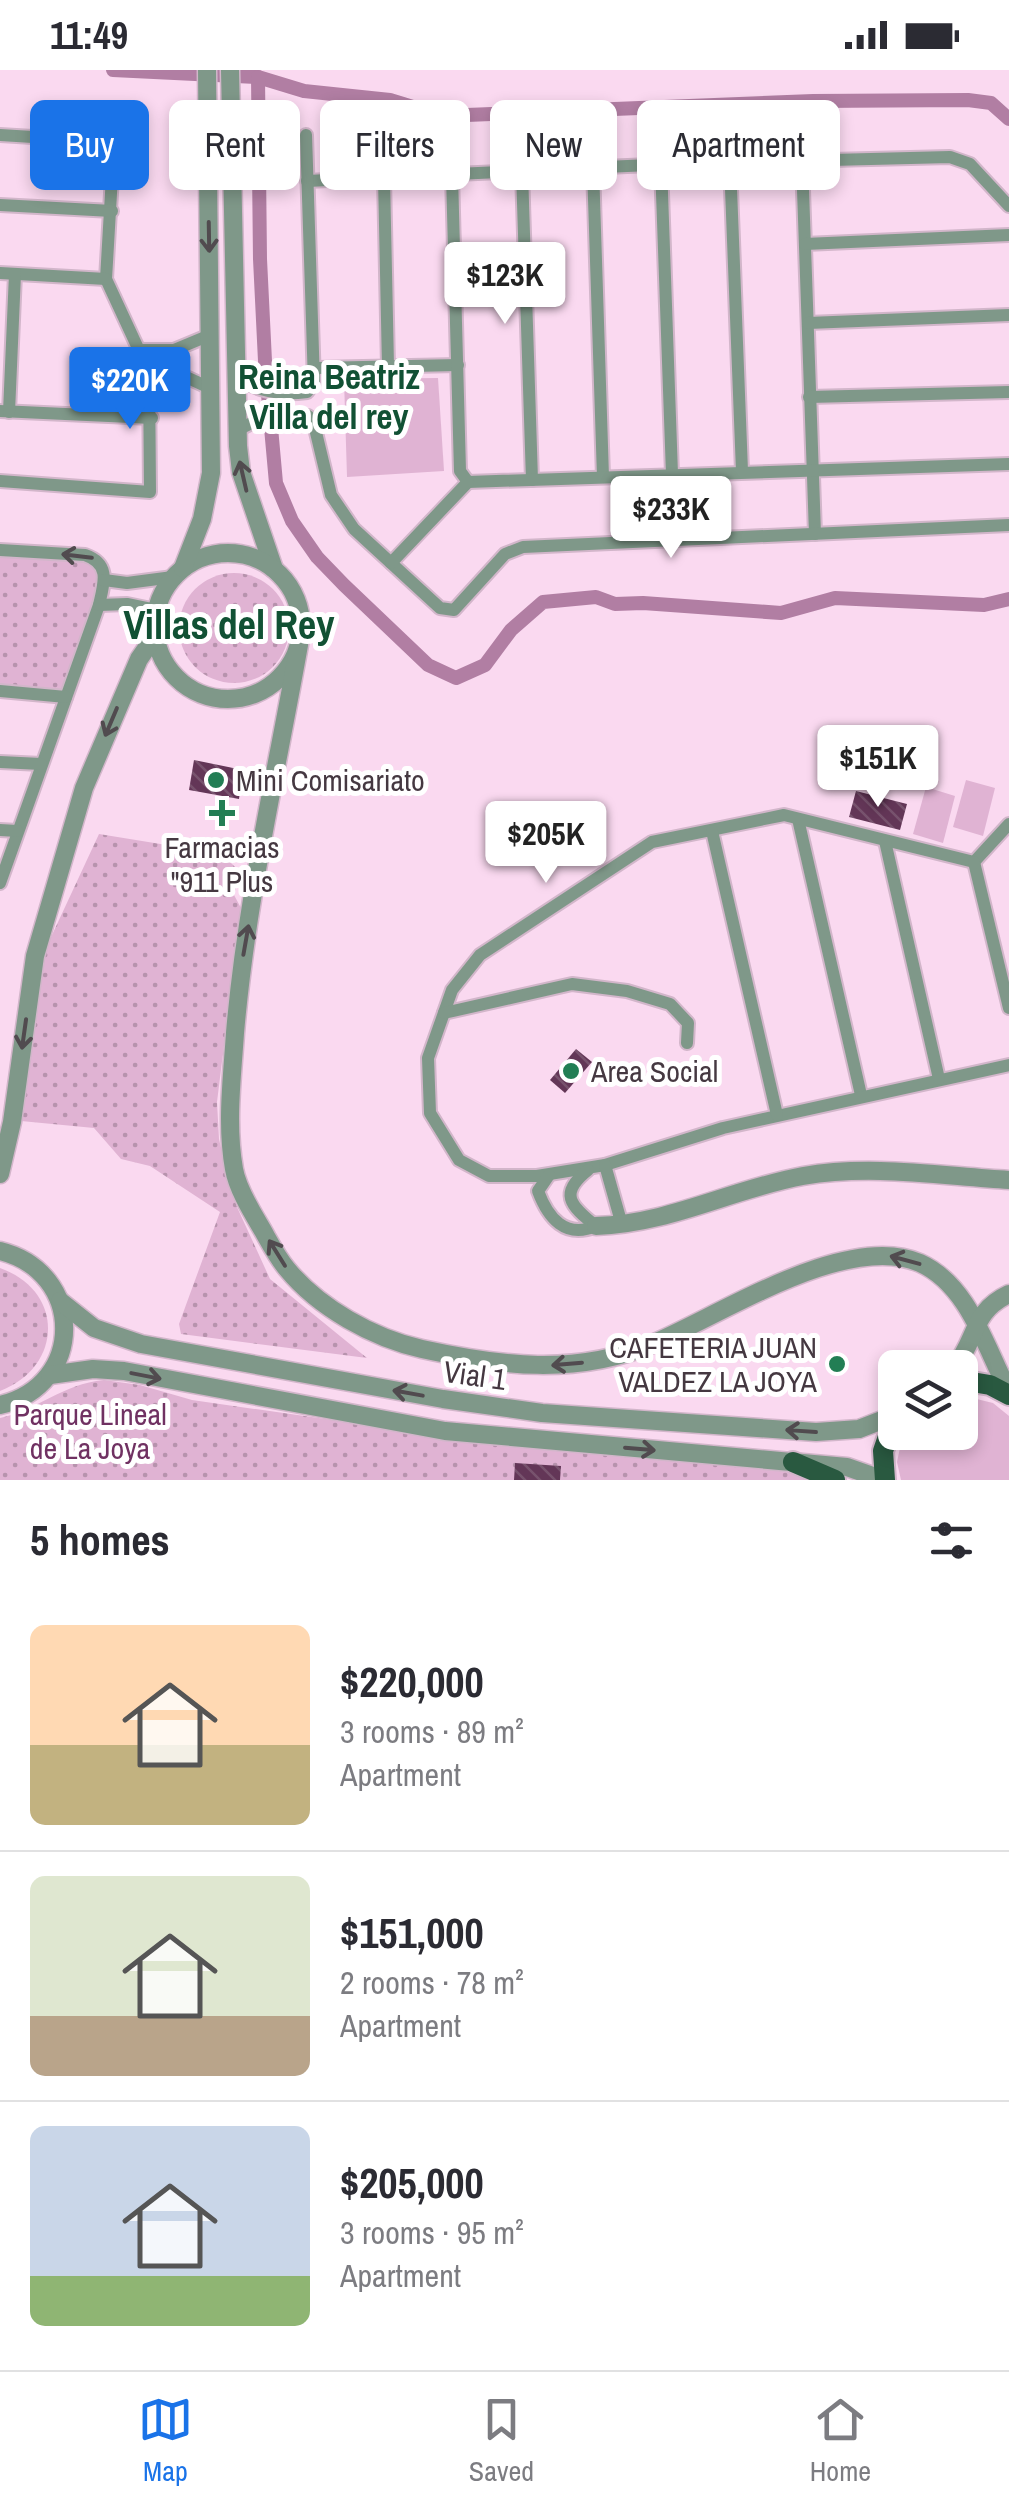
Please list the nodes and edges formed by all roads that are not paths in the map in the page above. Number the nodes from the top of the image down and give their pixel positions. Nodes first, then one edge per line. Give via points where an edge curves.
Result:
1 (207, 70) edge
2 (230, 70) edge
3 (0, 135) edge
4 (306, 135) dead end
5 (840, 161) edge
6 (320, 180) edge
7 (307, 181) junction
8 (384, 190) edge
9 (452, 190) edge
10 (523, 190) edge
11 (595, 190) edge
12 (661, 190) edge
13 (731, 190) edge
14 (803, 190) edge
15 (0, 205) edge
16 (1009, 206) edge
17 (112, 211) junction
18 (1009, 235) edge
19 (804, 244) junction
20 (0, 273) edge
21 (16, 274) junction
22 (106, 278) junction
23 (1009, 315) edge
24 (808, 323) junction
25 (210, 335) junction
26 (6, 343) edge
27 (141, 350) junction
28 (458, 365) junction
29 (388, 366) junction
30 (316, 368) junction
31 (150, 372) junction
32 (234, 377) junction
33 (212, 389) junction
34 (1009, 392) edge
35 (810, 397) junction
36 (5, 412) edge
37 (152, 418) junction
38 (237, 432) junction
39 (1009, 464) edge
40 (742, 470) junction
41 (812, 470) junction
42 (672, 474) junction
43 (603, 477) junction
44 (532, 480) junction
45 (0, 481) edge
46 (468, 482) junction
47 (1009, 525) edge
48 (815, 534) junction
49 (0, 550) edge
50 (391, 562) junction
51 (274, 569) junction
52 (178, 572) junction
53 (104, 580) junction
54 (99, 605) junction
55 (156, 610) junction
56 (155, 636) junction
57 (299, 645) junction
58 (0, 691) edge
59 (66, 697) junction
60 (0, 762) edge
61 (41, 764) junction
62 (798, 819) junction
63 (1009, 824) edge
64 (0, 830) edge
65 (17, 831) junction
66 (712, 832) junction
67 (886, 841) junction
68 (974, 862) junction
69 (0, 883) edge
70 (1009, 1008) edge
71 (444, 1012) junction
72 (687, 1043) dead end
73 (1009, 1065) edge
74 (939, 1079) junction
75 (860, 1096) junction
76 (777, 1115) junction
77 (6, 1122) edge
78 (605, 1166) junction
79 (590, 1168) junction
80 (0, 1174) edge
81 (549, 1174) junction
82 (1009, 1180) edge
83 (622, 1225) junction
84 (596, 1226) junction
85 (0, 1250) edge
86 (1009, 1294) edge
87 (60, 1302) junction
88 (976, 1322) junction
89 (965, 1350) edge
90 (50, 1374) junction
91 (978, 1383) edge
92 (1009, 1393) edge
93 (0, 1406) edge
94 (878, 1423) edge
95 (883, 1450) edge
96 (794, 1462) junction
97 (835, 1480) edge
98 (885, 1480) edge

1 -> 25 street
2 - 32 street
3 - 17 street via 114,142
4 - 7 street
5 - 16 street via 962,159
6 - 7 street
7 - 30 street
8 - 29 street
9 - 28 street
10 - 44 street
11 - 43 street
12 - 42 street
13 - 40 street
14 - 19 street
15 - 17 street
17 - 22 street
18 - 19 street
19 - 24 street
20 - 21 street
21 - 22 street
21 - 26 street
22 - 27 street
23 - 24 street
24 - 35 street
25 - 27 street via 174,350
25 - 33 street
26 - 36 street
27 - 31 street
28 - 29 street
28 - 46 street via 460,472
29 - 30 street
30 - 32 street via 312,390 292,394 256,390
31 - 33 street via 173,371
31 - 37 street
32 - 38 street
33 - 52 street via 211,473 202,519
34 - 35 street
35 - 41 street
36 - 37 street
37 - 45 street via 150,492
38 - 50 street via 267,418 313,420 332,495 354,529
51 -> 38 street via 241,472
39 - 41 street
40 - 41 street
40 - 42 street
41 - 48 street
42 - 43 street
43 - 44 street
44 - 46 street
46 - 50 street
47 - 48 street
48 - 50 street via 523,547 506,554 448,611
53 -> 49 street via 103,566 85,555
51 - 52 street via 229,553 204,556
51 - 57 street via 298,603
52 - 53 street via 127,583
52 - 55 street
53 - 54 street
54 - 55 street
54 - 59 street
55 - 56 street
56 - 57 street via 162,660 178,679 223,699 271,686
56 -> 77 street via 139,658 84,788 35,956
88 -> 57 street via 948,1282 921,1264 889,1256 817,1267 649,1345 574,1364 481,1362 407,1346 318,1300 286,1268 234,1174 229,1112 240,974
58 - 59 street
59 - 61 street
60 - 61 street
61 - 65 street
62 - 66 street via 784,816
62 - 67 street
62 - 75 street
63 - 68 street
64 - 65 street
65 - 69 street
66 - 71 street via 652,842 480,955
66 - 76 street
67 - 68 street
67 - 74 street
68 - 70 street
71 - 72 street via 572,984 590,986 670,1004 688,1023
71 - 81 street via 428,1058 430,1114 460,1160 489,1176
73 - 74 street
74 - 75 street
75 - 76 street
76 - 78 street
77 - 80 street
78 - 79 street
78 - 83 street
79 - 81 street
79 - 84 street via 569,1191
81 - 84 street via 538,1191 555,1222 568,1230
82 - 83 street via 856,1170 802,1176
83 - 84 street
85 - 87 street, Vial 1 via 38,1269
86 - 88 street via 989,1304
87 - 90 street via 64,1339
94 -> 87 street, Vial 1 via 832,1433 463,1402 141,1344 94,1328
88 - 89 street
88 - 92 street
90 - 93 street via 29,1394
90 -> 96 street, Vial 1 via 124,1371 445,1430
91 - 92 main road
95 - 98 main road
96 - 97 main road
96 - 98 street, Vial 1 via 846,1467

